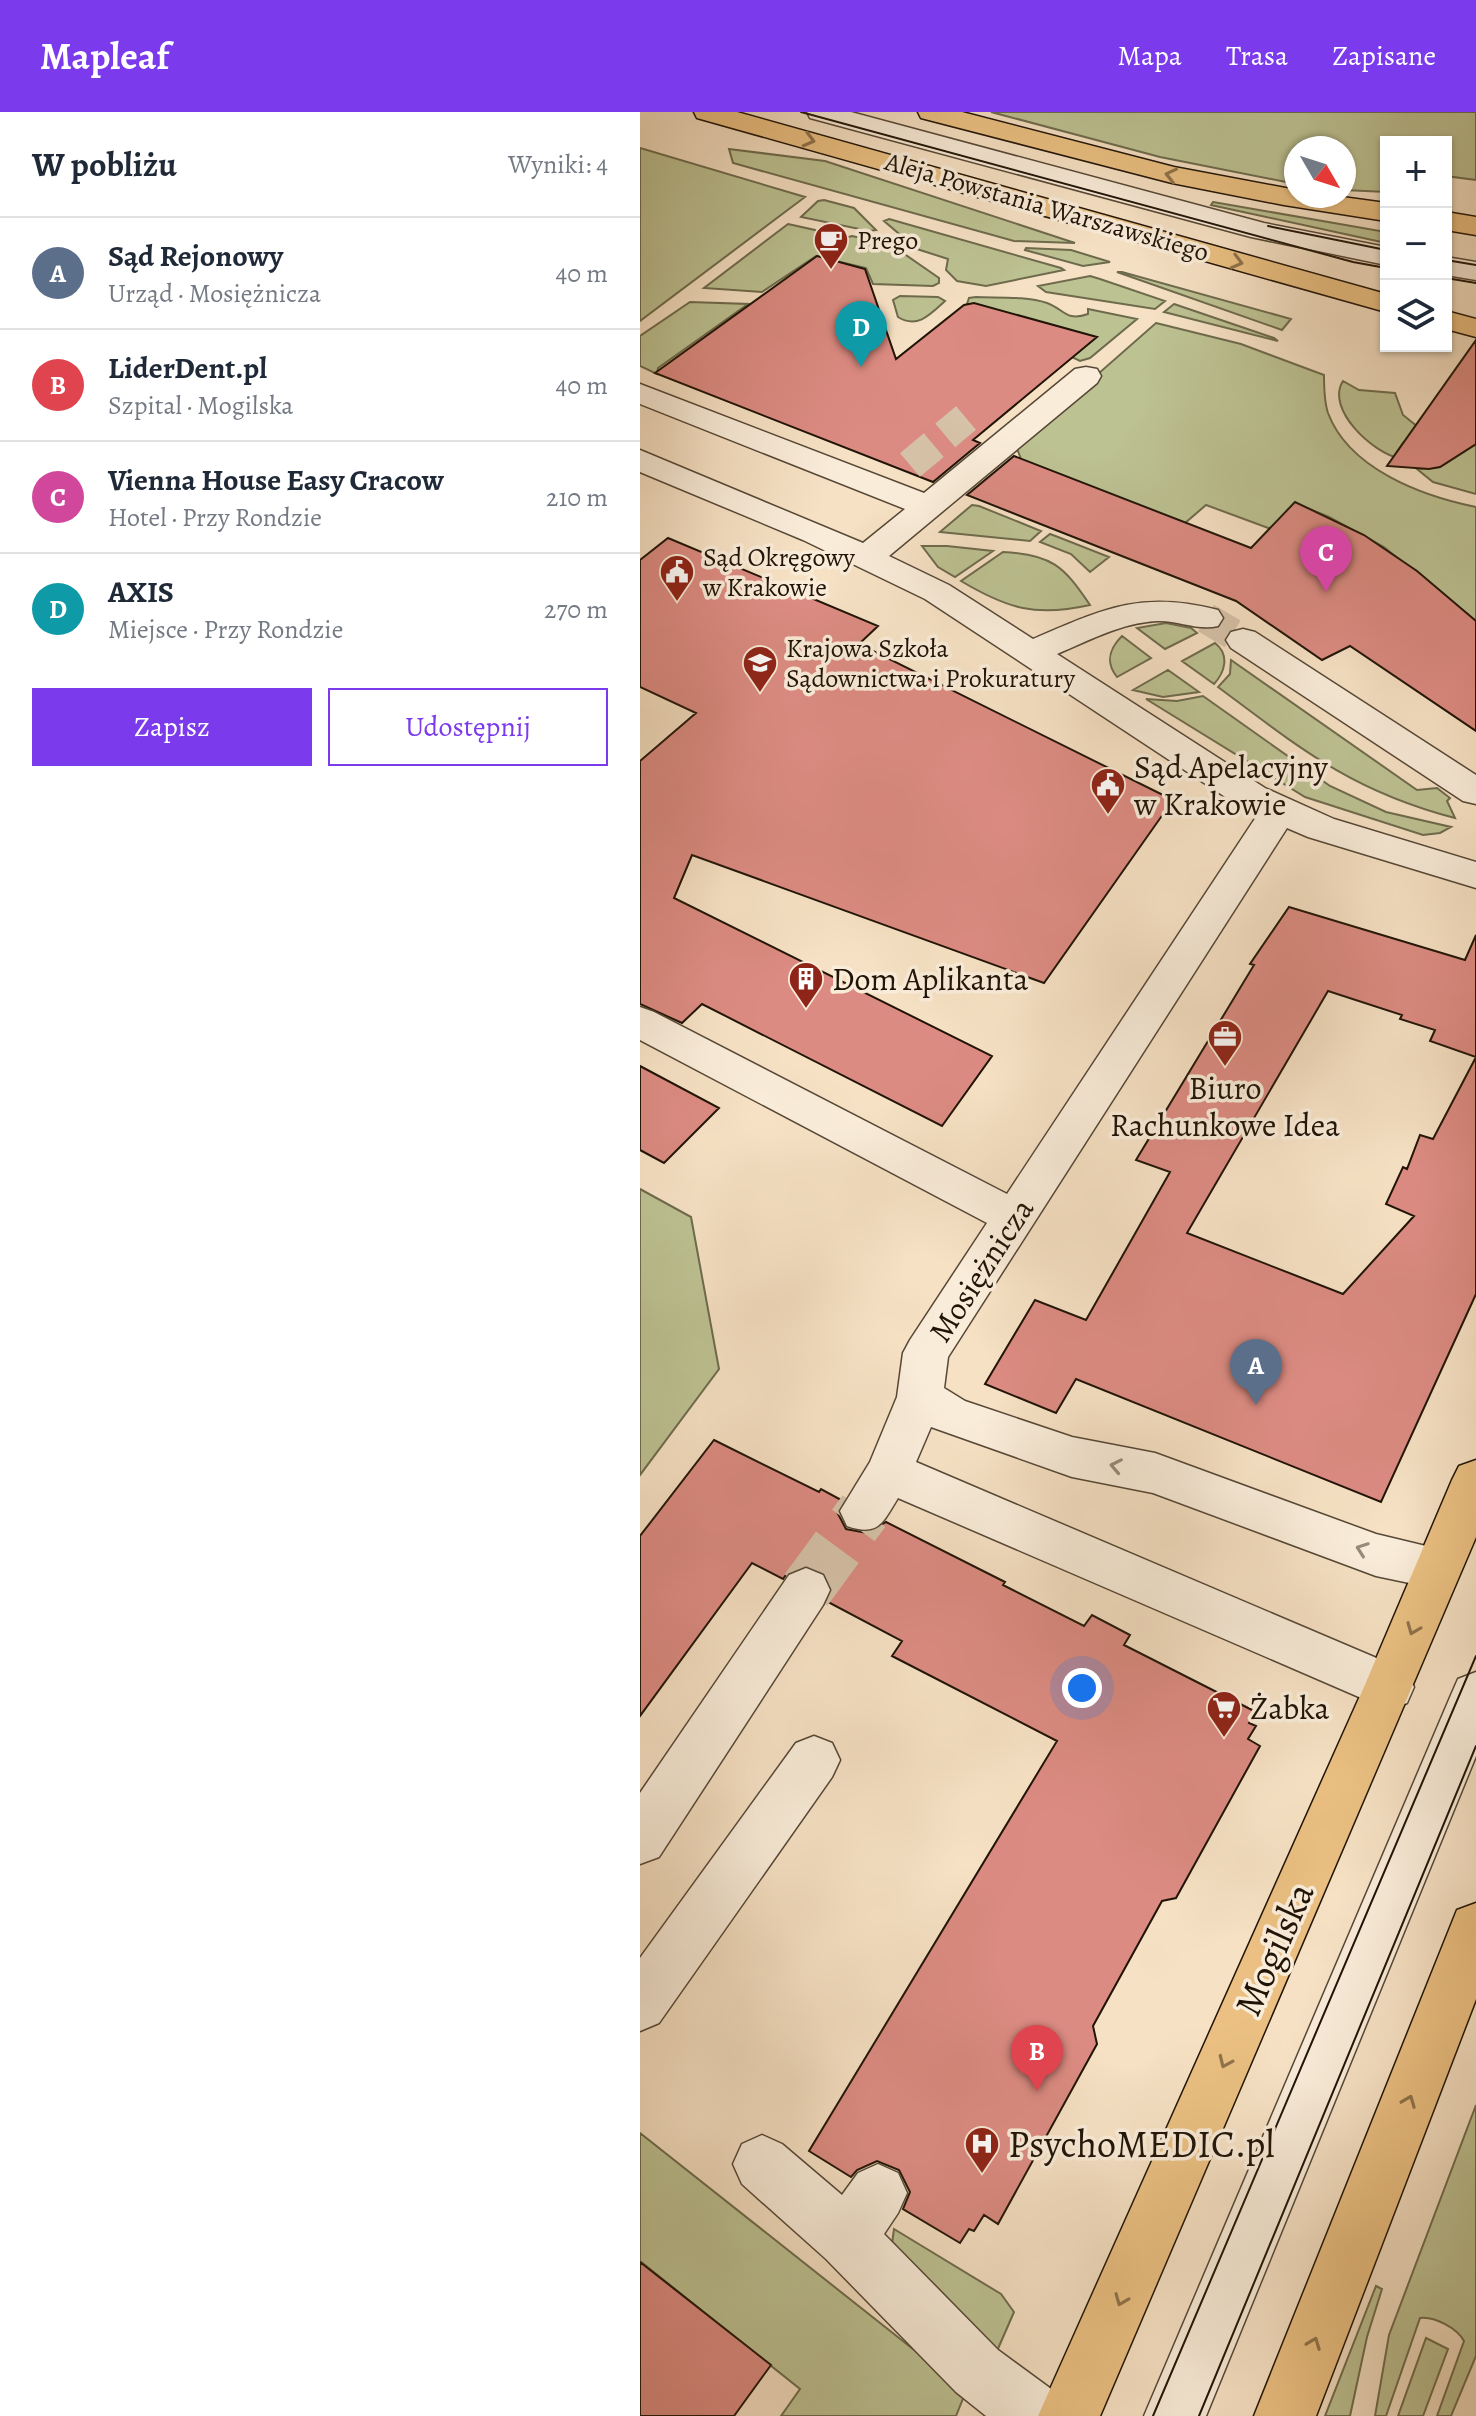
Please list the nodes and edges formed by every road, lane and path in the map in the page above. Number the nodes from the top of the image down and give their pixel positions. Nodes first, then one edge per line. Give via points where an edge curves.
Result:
1 (707, 112) edge
2 (820, 112) edge
3 (931, 112) edge
4 (1380, 211) edge
5 (1452, 222) edge
6 (1476, 226) edge
7 (1380, 255) edge
8 (1452, 267) edge
9 (1476, 271) edge
10 (1380, 302) edge
11 (1452, 322) edge
12 (1476, 328) edge
13 (1086, 376) dead end
14 (640, 393) edge
15 (640, 460) edge
16 (910, 465) tunnel mouth
17 (882, 488) junction
18 (930, 507) junction
19 (867, 557) junction
20 (1206, 618) tunnel mouth
21 (1243, 640) tunnel mouth
22 (1032, 652) junction
23 (1476, 792) edge
24 (1279, 811) junction
25 (1474, 865) edge
26 (640, 1022) edge
27 (1015, 1218) junction
28 (920, 1397) junction
29 (1476, 1480) edge
30 (1438, 1568) junction
31 (806, 1590) tunnel mouth
32 (1389, 1687) junction
33 (1476, 1695) edge
34 (814, 1760) dead end
35 (640, 1839) edge
36 (1476, 1929) edge
37 (640, 2004) edge
38 (762, 2164) dead end
39 (1036, 2416) edge
40 (1069, 2416) edge
41 (1175, 2416) edge
42 (1285, 2416) edge

1 -> 10 main road, Aleja Powstania Warszawskiego
2 - 7 street via 1261,231
4 -> 3 main road, Aleja Powstania Warszawskiego via 1185,178
5 - 6 main road
8 - 9 street
11 - 12 main road
13 - 18 street
14 - 17 street
15 - 19 street
16 - 17 street
17 - 18 street
18 - 19 street
19 - 22 street via 937,592
20 - 22 street via 1179,609 1150,608
21 - 23 street
22 - 24 street via 1212,774
24 - 25 street via 1321,828
24 - 27 street, Mosiężnicza
26 - 27 street
27 - 28 street, Mosiężnicza via 926,1353
30 -> 28 street via 1376,1555 1155,1473 1072,1457 949,1415
28 - 32 street, Mosiężnicza via 877,1492
29 - 30 main road, Mogilska
30 -> 32 main road, Mogilska
31 - 35 street
32 -> 40 main road, Mogilska
33 - 41 street
34 - 37 street
42 -> 36 main road
38 - 39 street via 862,2215 977,2371

